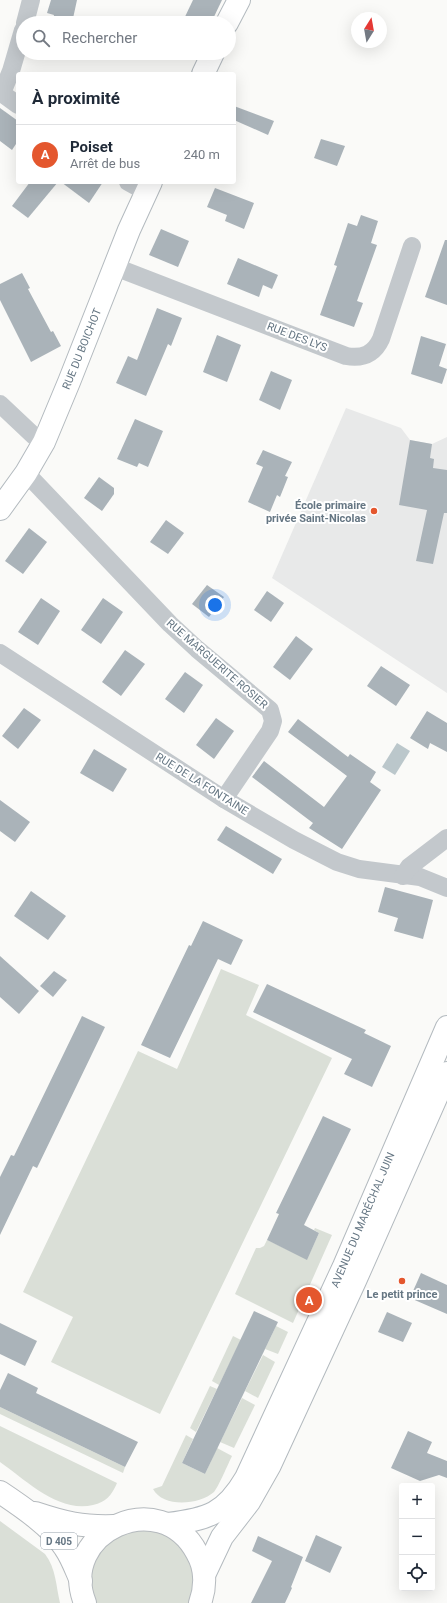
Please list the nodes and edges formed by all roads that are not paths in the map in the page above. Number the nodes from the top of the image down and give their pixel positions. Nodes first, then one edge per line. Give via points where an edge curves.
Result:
1 (31, 0) edge
2 (238, 0) edge
3 (27, 16) edge
4 (230, 16) edge
5 (16, 54) edge
6 (210, 60) edge
7 (204, 72) edge
8 (1, 93) edge
9 (16, 104) edge
10 (142, 185) edge
11 (412, 246) dead end
12 (115, 267) junction
13 (0, 404) edge
14 (44, 442) junction
15 (26, 474) junction
16 (0, 509) edge
17 (0, 653) edge
18 (224, 798) junction
19 (447, 838) edge
20 (447, 873) edge
21 (411, 877) junction
22 (447, 888) edge
23 (447, 1027) edge
24 (447, 1073) edge
25 (0, 1492) edge
26 (26, 1510) junction
27 (168, 1524) junction
28 (114, 1526) junction
29 (204, 1575) junction
30 (81, 1581) junction
31 (85, 1603) edge
32 (200, 1603) edge

1 - 3 street
2 - 4 main road
5 - 8 street
6 - 7 main road
8 - 9 street
10 - 12 main road, RUE DU BOICHOT
11 - 12 street, RUE DES LYS via 381,339 374,351 358,357 346,356
12 - 14 main road, RUE DU BOICHOT
13 - 14 street
14 - 15 main road, RUE DU BOICHOT
15 - 16 main road, RUE DU BOICHOT
15 - 18 street, RUE MARGUERITE ROSIER via 170,624 270,710 273,721 270,731
17 - 18 street, RUE DE LA FONTAINE
18 - 21 street, RUE DE LA FONTAINE via 294,840 337,862 359,869
19 - 21 street via 409,867
20 - 21 street, RUE DE LA FONTAINE
21 - 22 street, RUE DE LA FONTAINE
23 - 27 main road, AVENUE DU MARÉCHAL JUIN via 344,1266 246,1478 238,1492 223,1508 204,1517
24 - 29 main road, AVENUE DU MARÉCHAL JUIN via 270,1465 249,1502 222,1536
25 - 26 main road, D 405
26 - 28 main road, D 405 via 61,1522
26 - 30 main road, D 405 via 65,1547
27 - 28 main road via 143,1519
27 - 29 main road via 190,1541 200,1557
28 - 30 main road via 100,1536 89,1549 83,1564
29 - 32 main road
30 - 31 main road

